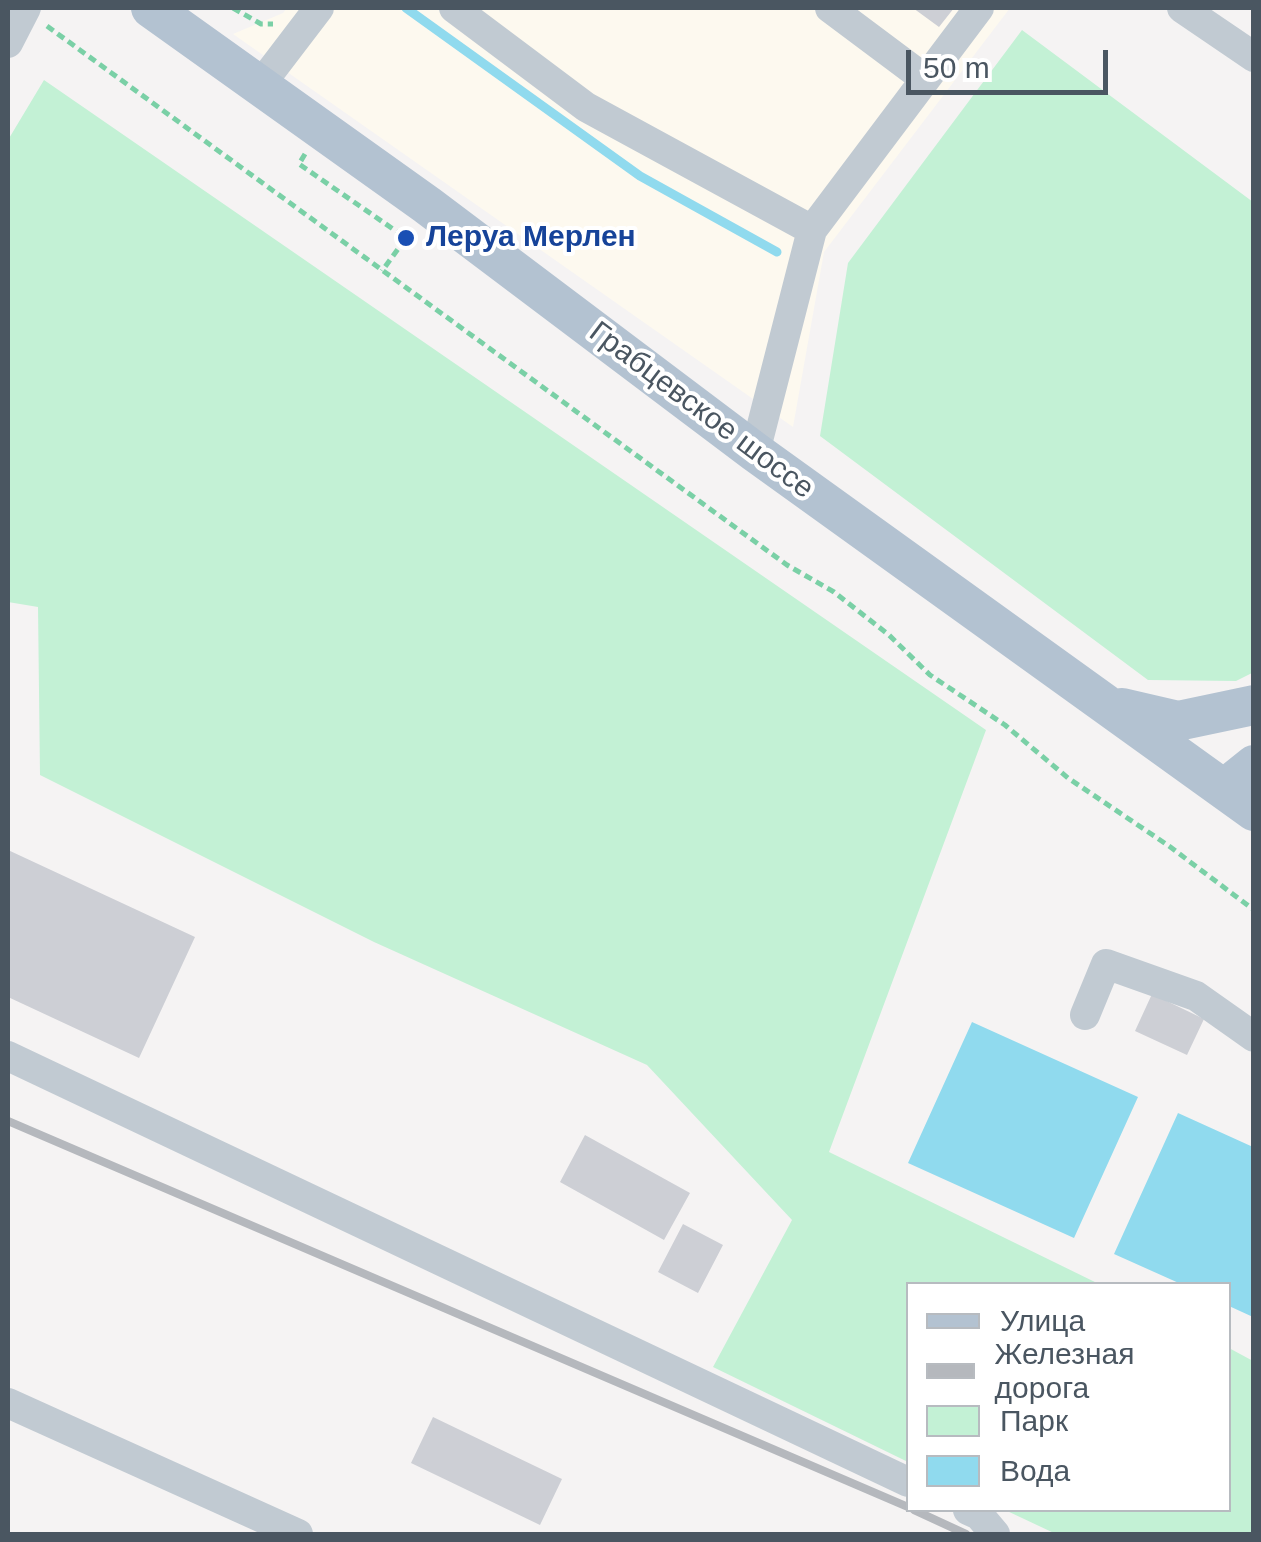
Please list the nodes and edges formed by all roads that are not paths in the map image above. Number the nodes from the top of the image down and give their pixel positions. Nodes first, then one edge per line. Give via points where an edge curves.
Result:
1 (151, 8) edge
2 (319, 8) edge
3 (454, 8) edge
4 (830, 8) edge
5 (978, 8) edge
6 (1182, 8) edge
7 (26, 9) edge
8 (8, 43) edge
9 (1254, 57) edge
10 (925, 79) junction
11 (261, 84) junction
12 (812, 230) junction
13 (754, 452) junction
14 (1104, 703) junction
15 (1254, 706) edge
16 (1244, 788) edge
17 (1085, 1015) dead end
18 (1254, 1037) edge
19 (8, 1056) edge
20 (8, 1403) edge
21 (906, 1481) edge
22 (972, 1512) edge
23 (298, 1534) edge
24 (996, 1534) edge

1 - 11 main road, Грабцевское шоссе
2 - 11 lane
3 - 12 lane via 586,107
4 - 10 lane
5 - 10 lane
6 - 9 lane
7 - 8 lane
10 - 12 lane
11 - 13 main road, Грабцевское шоссе
12 - 13 lane
13 - 14 main road, Грабцевское шоссе
14 - 15 main road via 1178,721
14 - 16 main road, Грабцевское шоссе
17 - 18 lane via 1106,964 1196,996
19 - 21 lane
20 - 23 lane
22 - 24 lane

